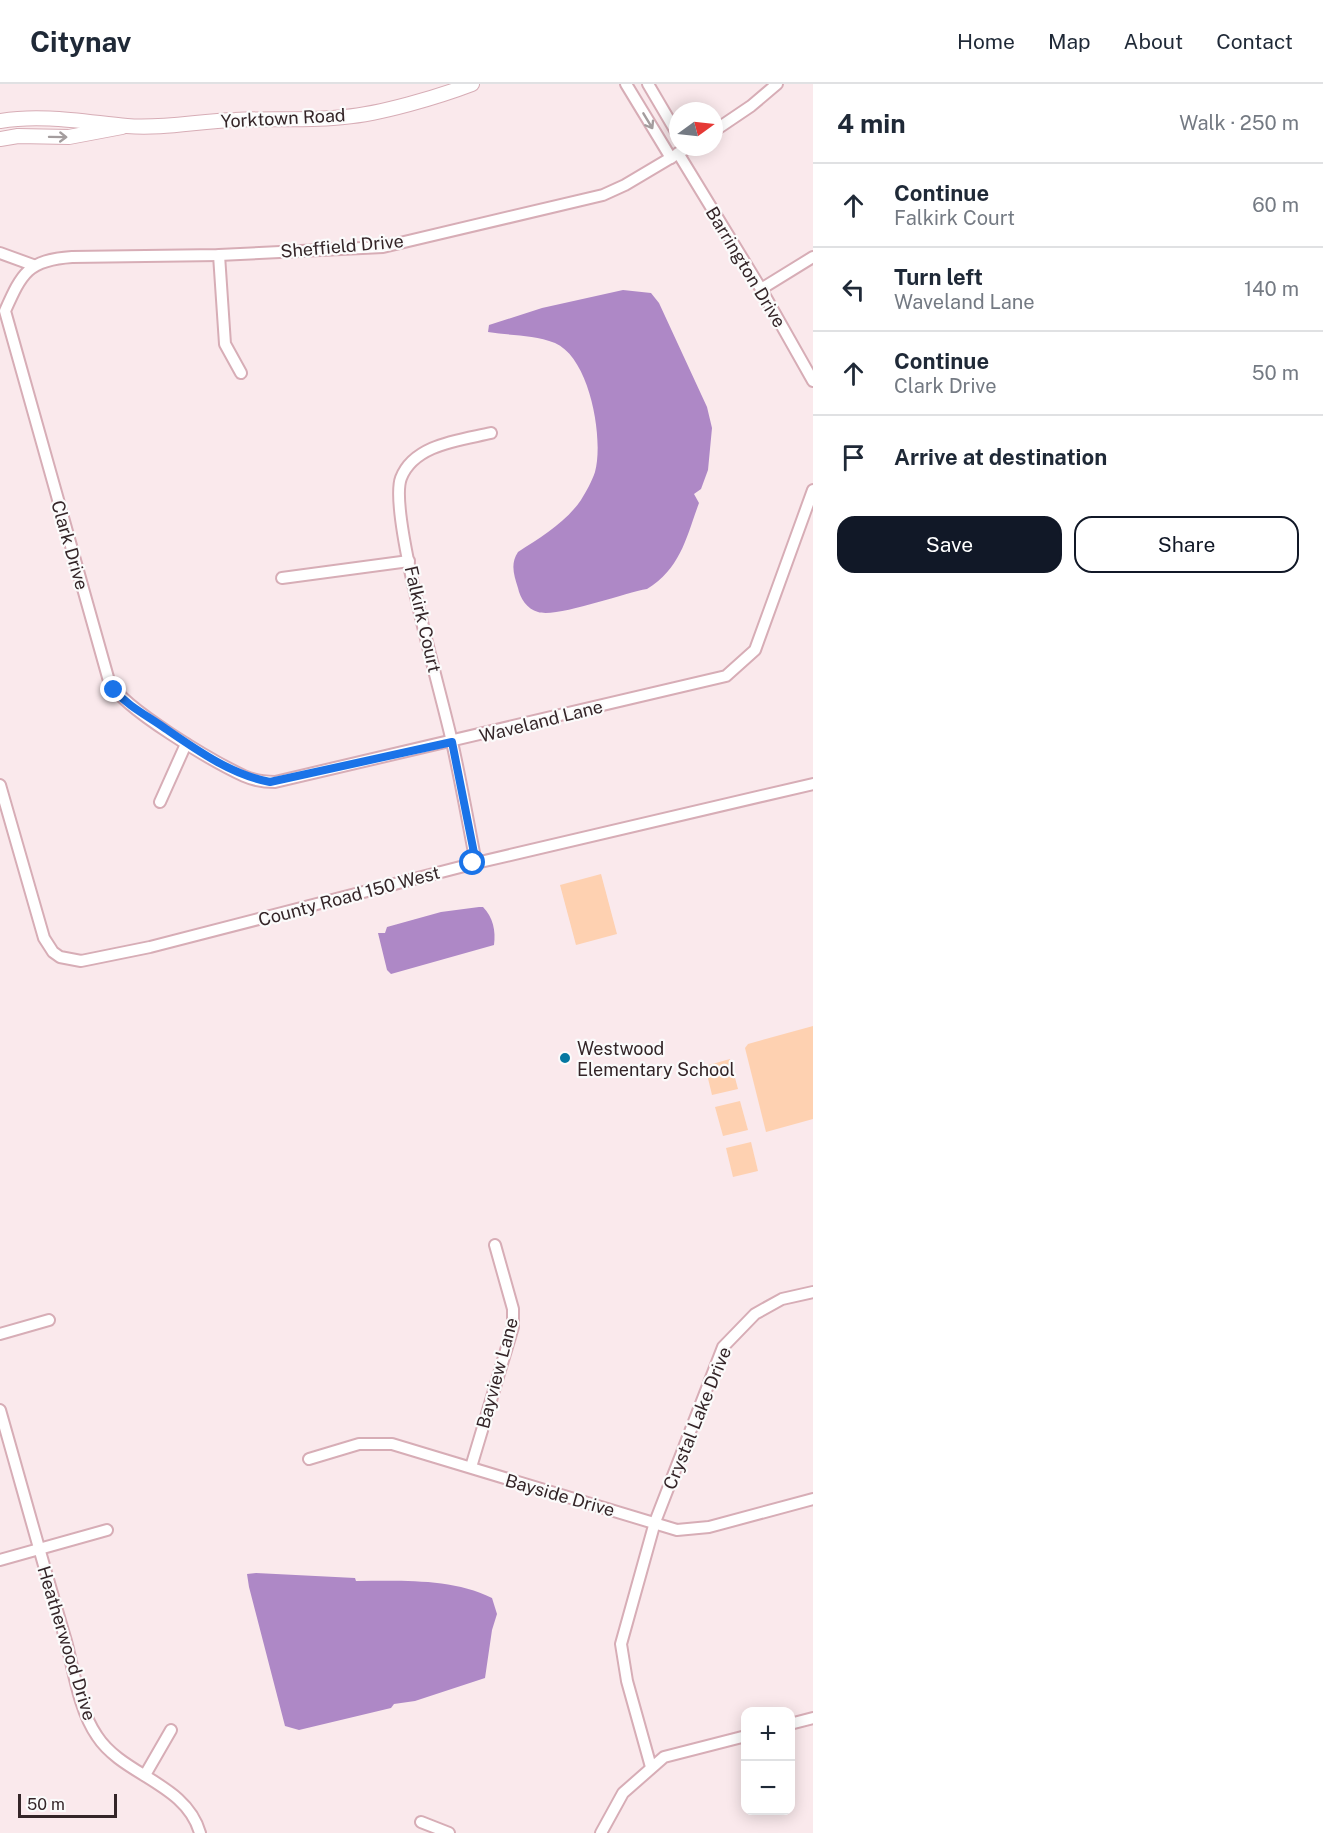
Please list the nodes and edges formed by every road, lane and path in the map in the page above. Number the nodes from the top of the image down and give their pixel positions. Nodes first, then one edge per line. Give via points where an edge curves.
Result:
1 (472, 84) edge
2 (626, 84) edge
3 (648, 84) edge
4 (777, 84) edge
5 (669, 120) edge
6 (0, 121) edge
7 (723, 125) edge
8 (127, 126) junction
9 (669, 135) edge
10 (0, 139) edge
11 (674, 156) edge
12 (685, 156) edge
13 (0, 253) edge
14 (219, 255) junction
15 (813, 256) edge
16 (33, 265) junction
17 (761, 290) junction
18 (4, 305) edge
19 (241, 373) dead end
20 (813, 381) edge
21 (491, 433) dead end
22 (813, 490) edge
23 (409, 561) junction
24 (282, 578) dead end
25 (452, 742) junction
26 (186, 744) junction
27 (813, 784) edge
28 (0, 785) edge
29 (160, 802) dead end
30 (476, 863) junction
31 (495, 1245) dead end
32 (813, 1292) edge
33 (49, 1320) dead end
34 (0, 1334) edge
35 (0, 1410) edge
36 (309, 1459) dead end
37 (471, 1467) junction
38 (813, 1499) edge
39 (655, 1522) junction
40 (107, 1530) dead end
41 (39, 1549) junction
42 (0, 1560) edge
43 (813, 1718) edge
44 (795, 1723) edge
45 (171, 1730) dead end
46 (741, 1737) edge
47 (651, 1767) junction
48 (145, 1775) junction
49 (421, 1822) dead end
50 (200, 1833) edge
51 (448, 1833) edge
52 (601, 1833) edge

1 - 8 street, Yorktown Road via 447,94 346,117
2 -> 9 street, Barrington Drive
3 - 5 street
4 - 7 street
6 - 8 street, Yorktown Road via 69,119
10 -> 8 street, Yorktown Road via 69,137
11 - 14 street, Sheffield Drive via 625,185 586,200 404,243
12 - 17 street, Barrington Drive
13 - 16 street
14 - 16 street, Sheffield Drive via 52,258
14 - 19 street via 225,344
15 - 17 street
16 - 18 street
17 - 20 street, Barrington Drive
18 - 26 street, Clark Drive via 109,681 130,706
21 - 23 street, Falkirk Court via 434,448 414,460 404,472 398,497
22 - 25 street, Waveland Lane via 755,650 726,676
23 - 24 street
23 - 25 street, Falkirk Court
25 - 26 street, Waveland Lane via 275,782 245,776
25 - 30 street, Falkirk Court
26 - 29 street
27 - 30 street, County Road 150 West
28 - 30 street, County Road 150 West via 44,938 60,957 81,961 150,947
31 - 37 street, Bayview Lane via 513,1309 513,1327
32 - 39 street, Crystal Lake Drive via 782,1299 755,1314 723,1347
33 - 34 street
35 - 41 street, Heatherwood Drive
36 - 37 street, Bayside Drive via 378,1442 416,1449
37 - 39 street, Bayside Drive via 534,1489
38 - 39 street, Bayside Drive via 709,1527 677,1530
39 - 47 street, Crystal Lake Drive via 621,1644
40 - 41 street
41 - 42 street
41 - 48 street, Heatherwood Drive via 88,1719 111,1753
43 - 44 street
45 - 48 street
46 - 47 street via 664,1757
47 - 52 street via 623,1793
48 - 50 street, Heatherwood Drive via 182,1804 196,1819
49 - 51 street

